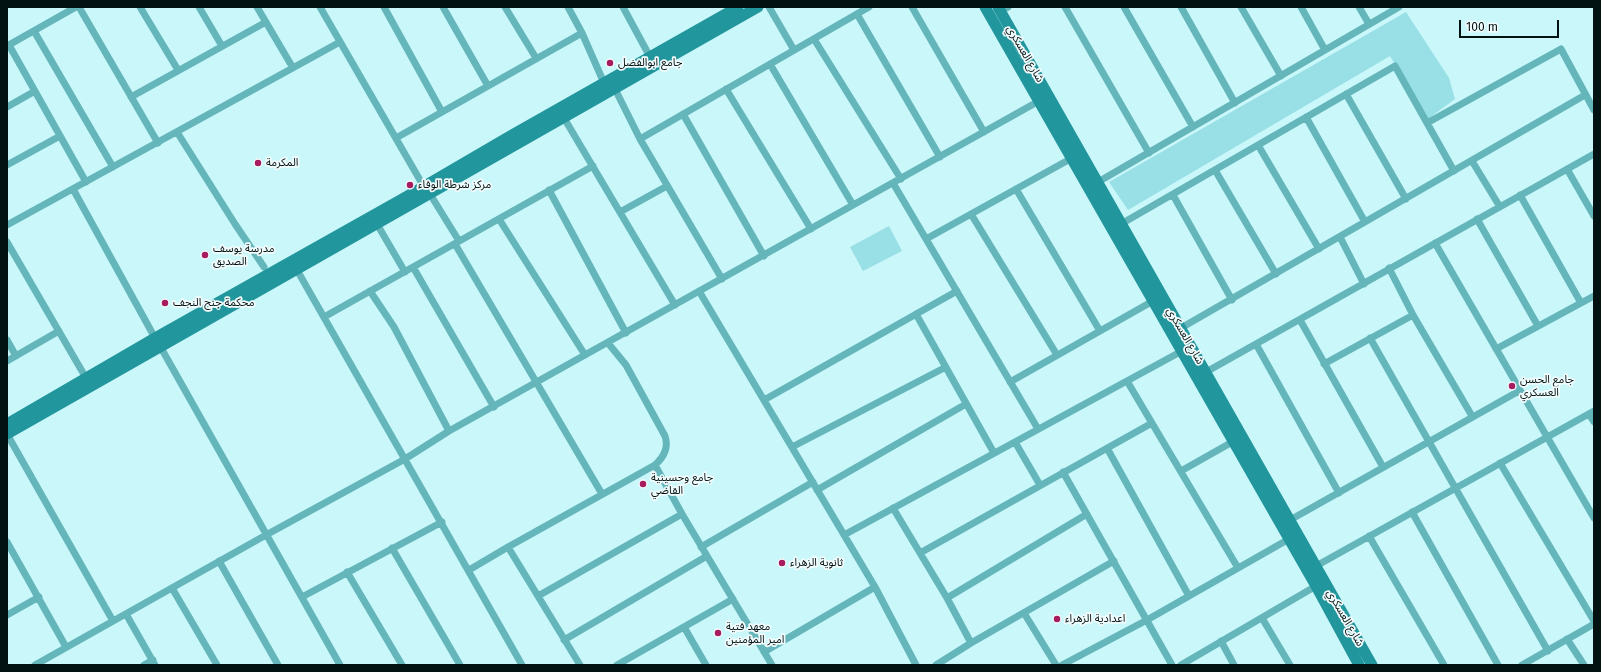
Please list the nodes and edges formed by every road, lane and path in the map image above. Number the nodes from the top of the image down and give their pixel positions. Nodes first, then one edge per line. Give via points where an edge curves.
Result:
1 (76, 7) edge
2 (79, 7) edge
3 (140, 7) edge
4 (199, 7) edge
5 (257, 7) edge
6 (320, 7) edge
7 (384, 7) edge
8 (443, 7) edge
9 (505, 7) edge
10 (568, 7) edge
11 (623, 7) edge
12 (738, 7) edge
13 (758, 7) edge
14 (769, 7) edge
15 (869, 7) edge
16 (912, 7) edge
17 (985, 7) edge
18 (1065, 7) edge
19 (1124, 7) edge
20 (1181, 7) edge
21 (1241, 7) edge
22 (1301, 7) edge
23 (1359, 7) edge
24 (1399, 7) edge
25 (1002, 8) edge
26 (857, 14) junction
27 (266, 22) junction
28 (1369, 24) junction
29 (34, 31) junction
30 (582, 32) junction
31 (814, 39) junction
32 (340, 42) junction
33 (8, 45) edge
34 (222, 46) junction
35 (794, 50) junction
36 (1016, 50) junction
37 (1325, 50) junction
38 (650, 57) junction
39 (536, 58) junction
40 (770, 64) junction
41 (293, 68) junction
42 (1026, 68) junction
43 (178, 70) junction
44 (1281, 76) junction
45 (604, 83) junction
46 (488, 86) junction
47 (615, 89) junction
48 (726, 89) junction
49 (35, 91) junction
50 (1346, 94) junction
51 (1585, 95) junction
52 (131, 97) junction
53 (1039, 101) junction
54 (1235, 103) junction
55 (7, 107) edge
56 (1594, 110) edge
57 (442, 112) junction
58 (684, 114) junction
59 (564, 118) junction
60 (1306, 118) junction
61 (1427, 123) junction
62 (1193, 127) junction
63 (177, 132) junction
64 (984, 132) junction
65 (512, 135) junction
66 (60, 136) junction
67 (396, 138) junction
68 (640, 139) junction
69 (158, 142) junction
70 (516, 146) junction
71 (1258, 146) junction
72 (493, 152) junction
73 (1149, 153) junction
74 (1594, 154) edge
75 (940, 157) junction
76 (1072, 158) junction
77 (1472, 161) junction
78 (7, 165) edge
79 (593, 166) junction
80 (114, 167) junction
81 (1567, 169) junction
82 (1215, 170) junction
83 (1454, 171) junction
84 (901, 179) junction
85 (86, 182) junction
86 (1098, 182) junction
87 (893, 183) junction
88 (667, 186) junction
89 (73, 189) junction
90 (1016, 189) junction
91 (427, 190) junction
92 (549, 190) junction
93 (1173, 195) junction
94 (1520, 196) junction
95 (1406, 199) junction
96 (853, 205) junction
97 (1500, 207) junction
98 (620, 212) junction
99 (971, 214) junction
100 (1594, 216) edge
101 (499, 219) junction
102 (1477, 219) junction
103 (1365, 222) junction
104 (377, 224) junction
105 (1121, 224) junction
106 (7, 225) edge
107 (811, 229) junction
108 (1340, 237) junction
109 (926, 239) junction
110 (7, 242) edge
111 (457, 242) junction
112 (1435, 243) junction
113 (1319, 249) junction
114 (764, 256) junction
115 (413, 267) junction
116 (1389, 268) junction
117 (297, 270) junction
118 (405, 272) junction
119 (1276, 274) junction
120 (265, 277) junction
121 (722, 279) junction
122 (1364, 284) junction
123 (370, 291) junction
124 (700, 291) junction
125 (957, 292) junction
126 (1594, 296) edge
127 (1232, 300) junction
128 (1153, 301) junction
129 (1581, 303) junction
130 (675, 305) junction
131 (916, 314) junction
132 (1413, 315) junction
133 (324, 317) junction
134 (1300, 320) junction
135 (1538, 326) junction
136 (1181, 328) junction
137 (59, 331) junction
138 (1100, 331) junction
139 (626, 333) junction
140 (1370, 338) junction
141 (7, 340) edge
142 (158, 342) junction
143 (608, 343) junction
144 (1256, 344) junction
145 (1496, 349) junction
146 (1182, 351) junction
147 (585, 355) junction
148 (1057, 355) junction
149 (16, 356) junction
150 (7, 361) edge
151 (1324, 364) junction
152 (946, 367) junction
153 (1206, 372) junction
154 (86, 378) junction
155 (1127, 381) junction
156 (1010, 382) junction
157 (537, 383) junction
158 (1519, 391) junction
159 (764, 400) junction
160 (52, 403) junction
161 (966, 404) junction
162 (494, 407) junction
163 (1222, 411) junction
164 (1592, 413) edge
165 (32, 414) junction
166 (1472, 416) junction
167 (1152, 422) junction
168 (1594, 422) edge
169 (7, 424) edge
170 (1230, 426) junction
171 (1038, 429) junction
172 (449, 431) junction
173 (7, 434) edge
174 (1546, 438) junction
175 (1234, 441) junction
176 (1429, 441) junction
177 (1015, 442) junction
178 (792, 447) junction
179 (1107, 448) junction
180 (994, 453) junction
181 (404, 459) junction
182 (1500, 463) junction
183 (655, 465) junction
184 (1383, 467) junction
185 (1181, 471) junction
186 (1064, 472) junction
187 (813, 482) junction
188 (1040, 485) junction
189 (1456, 488) junction
190 (817, 490) junction
191 (1339, 493) junction
192 (602, 494) junction
193 (893, 508) junction
194 (1412, 512) junction
195 (682, 514) junction
196 (1087, 514) junction
197 (1594, 518) edge
198 (1290, 520) junction
199 (442, 522) junction
200 (266, 535) junction
201 (844, 535) junction
202 (1369, 536) junction
203 (1289, 539) junction
204 (7, 542) edge
205 (701, 546) junction
206 (508, 547) junction
207 (392, 548) junction
208 (920, 552) junction
209 (10, 554) edge
210 (707, 556) junction
211 (219, 561) junction
212 (1114, 561) junction
213 (1316, 566) junction
214 (1238, 568) junction
215 (469, 570) junction
216 (347, 572) junction
217 (1316, 586) junction
218 (874, 587) junction
219 (172, 588) junction
220 (538, 596) junction
221 (1189, 596) junction
222 (38, 597) junction
223 (302, 597) junction
224 (947, 598) junction
225 (733, 599) junction
226 (1024, 613) junction
227 (126, 614) junction
228 (7, 616) edge
229 (1262, 618) junction
230 (1147, 620) junction
231 (113, 621) junction
232 (1594, 621) edge
233 (1594, 624) edge
234 (684, 627) junction
235 (564, 640) junction
236 (1567, 640) junction
237 (1221, 641) junction
238 (971, 643) junction
239 (66, 647) junction
240 (1548, 651) junction
241 (764, 652) junction
242 (154, 663) edge
243 (520, 664) edge
244 (34, 665) edge
245 (144, 665) edge
246 (217, 665) edge
247 (278, 665) edge
248 (340, 665) edge
249 (402, 665) edge
250 (460, 665) edge
251 (580, 665) edge
252 (617, 665) edge
253 (706, 665) edge
254 (772, 665) edge
255 (916, 665) edge
256 (936, 665) edge
257 (1056, 665) edge
258 (1062, 665) edge
259 (1172, 665) edge
260 (1182, 665) edge
261 (1234, 665) edge
262 (1290, 665) edge
263 (1359, 665) edge
264 (1372, 665) edge
265 (1444, 665) edge
266 (1498, 665) edge
267 (1522, 665) edge
268 (1584, 665) edge

1 - 29 street
2 - 52 street
3 - 43 street
4 - 34 street
5 - 27 street
6 - 32 street
7 - 57 street
8 - 46 street
9 - 39 street
10 - 30 street
11 - 38 street
12 - 38 street
13 - 47 street
14 - 35 street
15 - 26 street
16 - 64 street
17 - 36 street, شارع العسكري
18 - 73 street
19 - 62 street
20 - 54 street
21 - 44 street
22 - 37 street
23 - 28 street
24 - 28 street
25 - 36 street, شارع العسكري
26 - 31 street
26 - 75 street
27 - 34 street
27 - 41 street
28 - 37 street
29 - 33 street
29 - 80 street
30 - 39 street
30 - 45 street
31 - 35 street
31 - 84 street
32 - 41 street
32 - 67 street
33 - 49 street
34 - 43 street
35 - 40 street
36 - 42 street, شارع العسكري
37 - 44 street
38 - 45 street
39 - 46 street
40 - 48 street
40 - 96 street
41 - 63 street
42 - 53 street, شارع العسكري
42 - 86 street, شارع العسكري
43 - 52 street
44 - 54 street
45 - 65 street
46 - 57 street
47 - 59 street
47 - 68 street
48 - 58 street
48 - 107 street
49 - 55 street
49 - 66 street
50 - 60 street
50 - 61 street via 1395,66
50 - 95 street
51 - 56 street
51 - 61 street via 1561,49
51 - 77 street
52 - 69 street
53 - 64 street
53 - 76 street, شارع العسكري
54 - 62 street
57 - 67 street
58 - 68 street
58 - 114 street
59 - 70 street
59 - 79 street
60 - 71 street
60 - 103 street
61 - 83 street
62 - 73 street
63 - 69 street
63 - 120 street
64 - 75 street
65 - 70 street via 511,143
65 - 72 street
66 - 78 street
66 - 85 street
67 - 91 street
68 - 88 street
69 - 80 street
70 - 72 street
71 - 82 street
71 - 113 street
72 - 91 street
73 - 86 street
74 - 81 street
75 - 84 street
76 - 90 street
76 - 128 street, شارع العسكري
77 - 83 street
77 - 97 street
79 - 92 street
79 - 98 street
80 - 85 street
81 - 94 street
81 - 100 street
82 - 93 street
82 - 119 street
83 - 95 street
84 - 87 street
85 - 89 street
86 - 105 street, شارع العسكري
87 - 96 street
87 - 109 street
88 - 98 street
88 - 121 street
89 - 106 street
89 - 142 street
90 - 99 street
90 - 138 street
91 - 104 street
91 - 111 street
91 - 120 street
92 - 101 street
92 - 139 street
93 - 105 street
93 - 127 street
94 - 97 street
94 - 129 street
95 - 103 street
96 - 107 street
97 - 102 street
98 - 130 street
99 - 109 street
99 - 148 street
101 - 111 street
101 - 147 street
102 - 112 street
102 - 135 street
103 - 108 street
104 - 117 street
104 - 118 street
105 - 136 street, شارع العسكري
107 - 114 street
108 - 113 street
108 - 122 street
109 - 125 street
110 - 137 street
111 - 115 street
111 - 157 street
112 - 116 street
112 - 145 street
113 - 119 street
114 - 121 street
115 - 118 street
115 - 162 street
116 - 122 street
116 - 132 street
117 - 120 street
117 - 133 street
118 - 123 street
119 - 127 street
120 - 142 street
121 - 124 street
122 - 134 street
123 - 133 street
123 - 172 street via 394,327
124 - 130 street
124 - 159 street
125 - 131 street
125 - 156 street
126 - 129 street
127 - 136 street
128 - 138 street
128 - 146 street, شارع العسكري
129 - 135 street
130 - 139 street
131 - 152 street
131 - 159 street
132 - 140 street
132 - 166 street
133 - 181 street
134 - 144 street
134 - 151 street
135 - 145 street
136 - 153 street, شارع العسكري
137 - 149 street
137 - 154 street
138 - 148 street
139 - 143 street
140 - 151 street
140 - 176 street
141 - 149 street
142 - 154 street
142 - 160 street
142 - 200 street
143 - 147 street
143 - 183 street via 626,365 665,436 666,452
144 - 153 street
144 - 191 street
145 - 158 street
146 - 155 street
146 - 163 street, شارع العسكري
147 - 157 street
148 - 156 street
149 - 150 street
151 - 184 street
152 - 161 street
152 - 178 street
153 - 163 street, شارع العسكري
154 - 160 street
155 - 167 street
155 - 171 street
156 - 171 street
157 - 162 street
157 - 192 street
158 - 166 street
158 - 174 street
159 - 178 street
160 - 165 street
161 - 180 street
161 - 190 street
162 - 172 street
163 - 170 street, شارع العسكري
164 - 168 street
164 - 174 street
165 - 169 street
165 - 173 street
166 - 176 street
167 - 179 street
167 - 185 street
170 - 175 street, شارع العسكري
170 - 198 street, شارع العسكري
171 - 177 street
172 - 181 street
173 - 231 street
174 - 182 street
174 - 197 street
175 - 185 street
175 - 203 street, شارع العسكري
176 - 184 street
176 - 189 street
177 - 180 street
177 - 188 street
178 - 187 street
179 - 186 street
179 - 221 street
180 - 193 street
181 - 199 street
181 - 200 street
182 - 189 street
182 - 232 street
183 - 192 street
183 - 195 street
184 - 191 street
185 - 214 street
186 - 188 street
186 - 196 street
187 - 190 street
187 - 205 street
188 - 208 street
189 - 194 street
189 - 240 street
190 - 201 street
191 - 198 street
192 - 206 street
193 - 201 street
193 - 208 street
194 - 202 street
194 - 266 street
195 - 205 street
195 - 220 street
196 - 212 street
196 - 224 street
198 - 213 street, شارع العسكري
199 - 207 street
199 - 215 street
200 - 211 street
200 - 223 street
201 - 218 street
202 - 213 street
202 - 265 street
203 - 214 street
203 - 217 street, شارع العسكري
204 - 209 street
205 - 210 street
206 - 215 street
206 - 220 street
207 - 216 street
207 - 250 street
208 - 224 street
209 - 222 street
210 - 225 street
210 - 235 street
211 - 219 street
211 - 247 street
212 - 226 street
212 - 230 street
213 - 264 street, شارع العسكري
214 - 221 street
215 - 243 street
216 - 223 street
216 - 249 street
217 - 229 street
217 - 263 street, شارع العسكري
218 - 241 street
218 - 255 street
219 - 227 street
219 - 246 street
220 - 235 street
221 - 230 street
222 - 228 street
222 - 239 street
223 - 248 street
224 - 238 street
225 - 234 street
225 - 241 street
226 - 238 street
226 - 257 street
227 - 231 street
227 - 242 street
229 - 237 street
229 - 262 street
230 - 258 street
230 - 259 street
231 - 239 street
233 - 236 street
234 - 252 street
234 - 253 street
235 - 251 street
236 - 240 street
236 - 268 street
237 - 260 street
237 - 261 street
238 - 256 street
239 - 244 street
240 - 267 street
241 - 254 street
242 - 245 street

